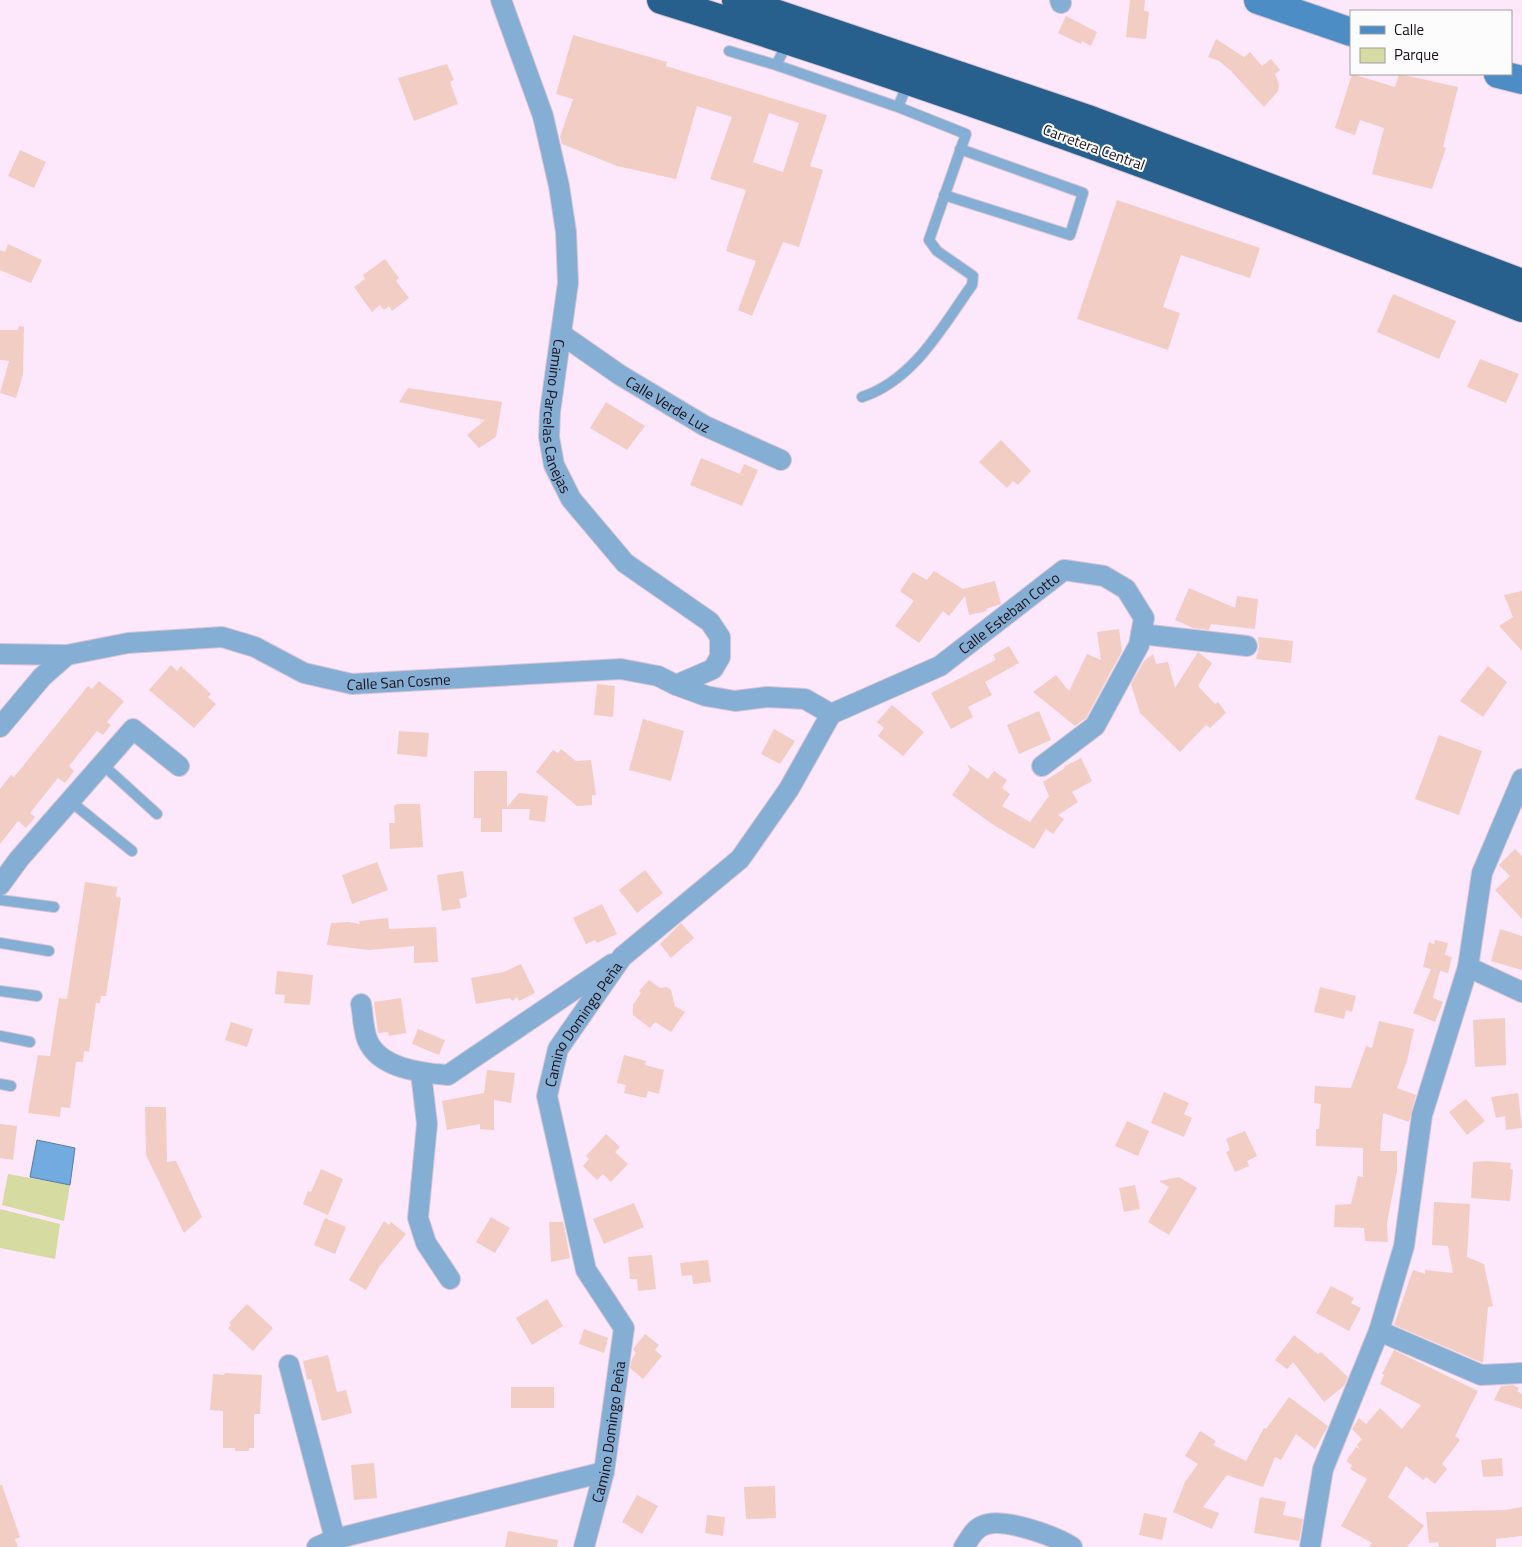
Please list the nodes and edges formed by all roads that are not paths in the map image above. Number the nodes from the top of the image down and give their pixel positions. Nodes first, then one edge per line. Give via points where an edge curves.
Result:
1 (501, 0) edge
2 (661, 0) edge
3 (736, 0) edge
4 (1258, 0) edge
5 (1350, 32) edge
6 (789, 41) junction
7 (729, 51) dead end
8 (776, 65) junction
9 (1502, 75) edge
10 (1522, 80) edge
11 (908, 82) junction
12 (898, 107) junction
13 (960, 149) junction
14 (944, 195) junction
15 (1522, 283) edge
16 (1522, 308) edge
17 (561, 334) junction
18 (862, 397) dead end
19 (781, 460) dead end
20 (1141, 634) junction
21 (1247, 646) dead end
22 (0, 654) edge
23 (67, 655) junction
24 (676, 685) junction
25 (831, 714) junction
26 (0, 727) edge
27 (102, 764) junction
28 (179, 766) dead end
29 (1042, 766) dead end
30 (1522, 779) edge
31 (70, 801) junction
32 (157, 814) dead end
33 (132, 851) dead end
34 (0, 885) edge
35 (0, 900) edge
36 (54, 907) dead end
37 (0, 943) edge
38 (49, 951) dead end
39 (622, 957) junction
40 (1468, 967) junction
41 (0, 991) edge
42 (1522, 992) edge
43 (37, 996) dead end
44 (362, 1004) dead end
45 (0, 1036) edge
46 (30, 1042) dead end
47 (421, 1073) junction
48 (450, 1278) dead end
49 (1379, 1331) junction
50 (289, 1365) dead end
51 (1522, 1373) edge
52 (604, 1472) junction
53 (335, 1539) junction
54 (317, 1547) edge
55 (584, 1547) edge
56 (964, 1547) edge
57 (1072, 1547) edge
58 (1310, 1547) edge

1 - 17 street, Camino Parcelas Canejas via 543,116 559,186 566,232 568,284
2 - 6 highway, Carretera Central
3 - 15 highway, Carretera Central via 1091,120
4 - 5 street
6 - 8 lane
6 - 11 highway, Carretera Central
7 - 8 lane
8 - 12 lane
9 - 10 street
11 - 12 lane
11 - 16 highway, Carretera Central via 1309,225
12 - 13 lane via 966,134
13 - 14 lane
13 - 14 lane via 1083,193 1070,235
14 - 18 lane via 929,240 937,251 973,276 972,285 920,358 881,390
17 - 19 street, Calle Verde Luz via 620,375 705,426
17 - 24 street, Camino Parcelas Canejas via 549,437 554,465 571,499 625,564 710,622 720,637 720,657 713,669
20 - 21 street
20 - 25 street, Calle Esteban Cotto via 1144,618 1126,589 1104,576 1064,570 940,666
20 - 29 street, Calle Esteban Cotto via 1139,645 1096,726
22 - 23 street, Calle San Cosme
23 - 24 street, Calle San Cosme via 128,643 222,637 255,647 304,674 352,684 621,669 658,676
23 - 26 street via 42,677
24 - 25 street, Calle San Cosme via 735,702 767,697 805,699
25 - 39 street, Camino Domingo Peña via 789,788 740,858
27 - 28 street via 133,729
27 - 31 street
27 - 32 lane
30 - 40 street via 1482,873
31 - 33 lane
31 - 34 street
35 - 36 lane
37 - 38 lane
39 - 47 street via 448,1075
39 - 52 street, Camino Domingo Peña via 558,1049 547,1096 586,1270 624,1328
40 - 42 street
40 - 49 street via 1422,1116 1404,1246
41 - 43 lane
44 - 47 street via 367,1039 386,1061
45 - 46 lane
47 - 48 street via 427,1124 418,1218 426,1244
49 - 51 street via 1481,1376
49 - 58 street via 1324,1469
50 - 53 street
52 - 53 street
52 - 55 street, Camino Domingo Peña
53 - 54 street
56 - 57 street via 976,1530 994,1523 1016,1525

